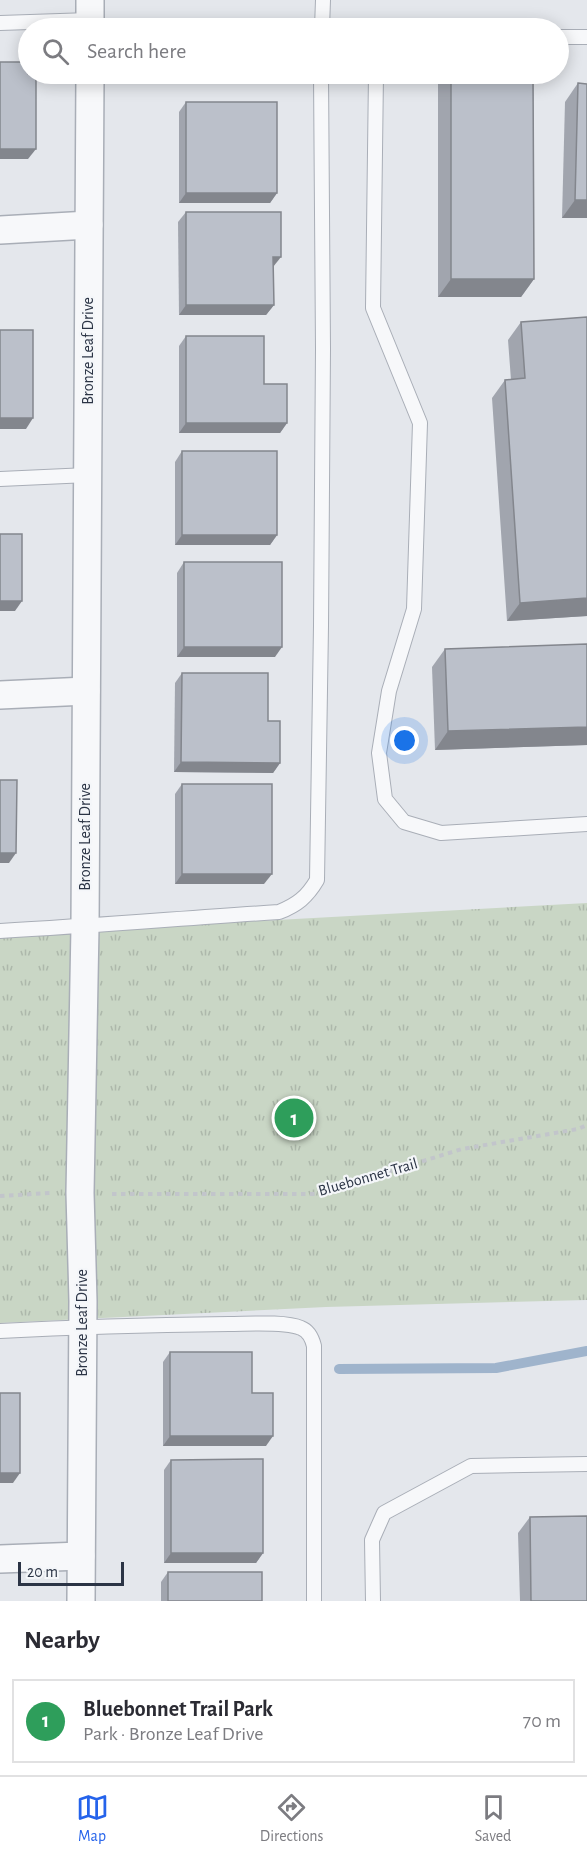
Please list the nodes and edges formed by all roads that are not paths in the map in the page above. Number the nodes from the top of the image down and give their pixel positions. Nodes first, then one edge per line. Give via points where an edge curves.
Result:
1 (323, 0) edge
2 (90, 16) edge
3 (64, 18) edge
4 (322, 18) edge
5 (18, 22) edge
6 (0, 23) edge
7 (569, 37) edge
8 (587, 37) edge
9 (90, 84) edge
10 (321, 84) edge
11 (376, 84) edge
12 (89, 225) junction
13 (0, 230) edge
14 (88, 475) junction
15 (0, 479) edge
16 (86, 691) junction
17 (0, 695) edge
18 (587, 824) edge
19 (85, 927) junction
20 (0, 931) edge
21 (83, 1327) junction
22 (0, 1331) edge
23 (587, 1464) edge
24 (81, 1556) junction
25 (0, 1559) edge
26 (81, 1601) edge
27 (315, 1601) edge
28 (373, 1601) edge

1 - 4 lane
2 - 3 lane
5 - 6 lane
7 - 8 lane
9 - 12 street, Bronze Leaf Drive
10 - 19 lane via 323,349 317,880 304,899 279,912
11 - 18 lane via 373,308 420,423 414,609 389,691 379,753 385,799 404,822 441,833
12 - 13 street
12 - 14 street, Bronze Leaf Drive
14 - 15 lane
14 - 16 street, Bronze Leaf Drive
16 - 17 street
16 - 19 street, Bronze Leaf Drive
19 - 20 lane
19 - 21 street, Bronze Leaf Drive via 80,1193
21 - 22 lane
21 - 24 street, Bronze Leaf Drive
21 - 27 lane via 265,1324 296,1326 309,1334 314,1346
23 - 28 lane via 471,1466 384,1513 372,1540
24 - 25 street
24 - 26 street, Bronze Leaf Drive

